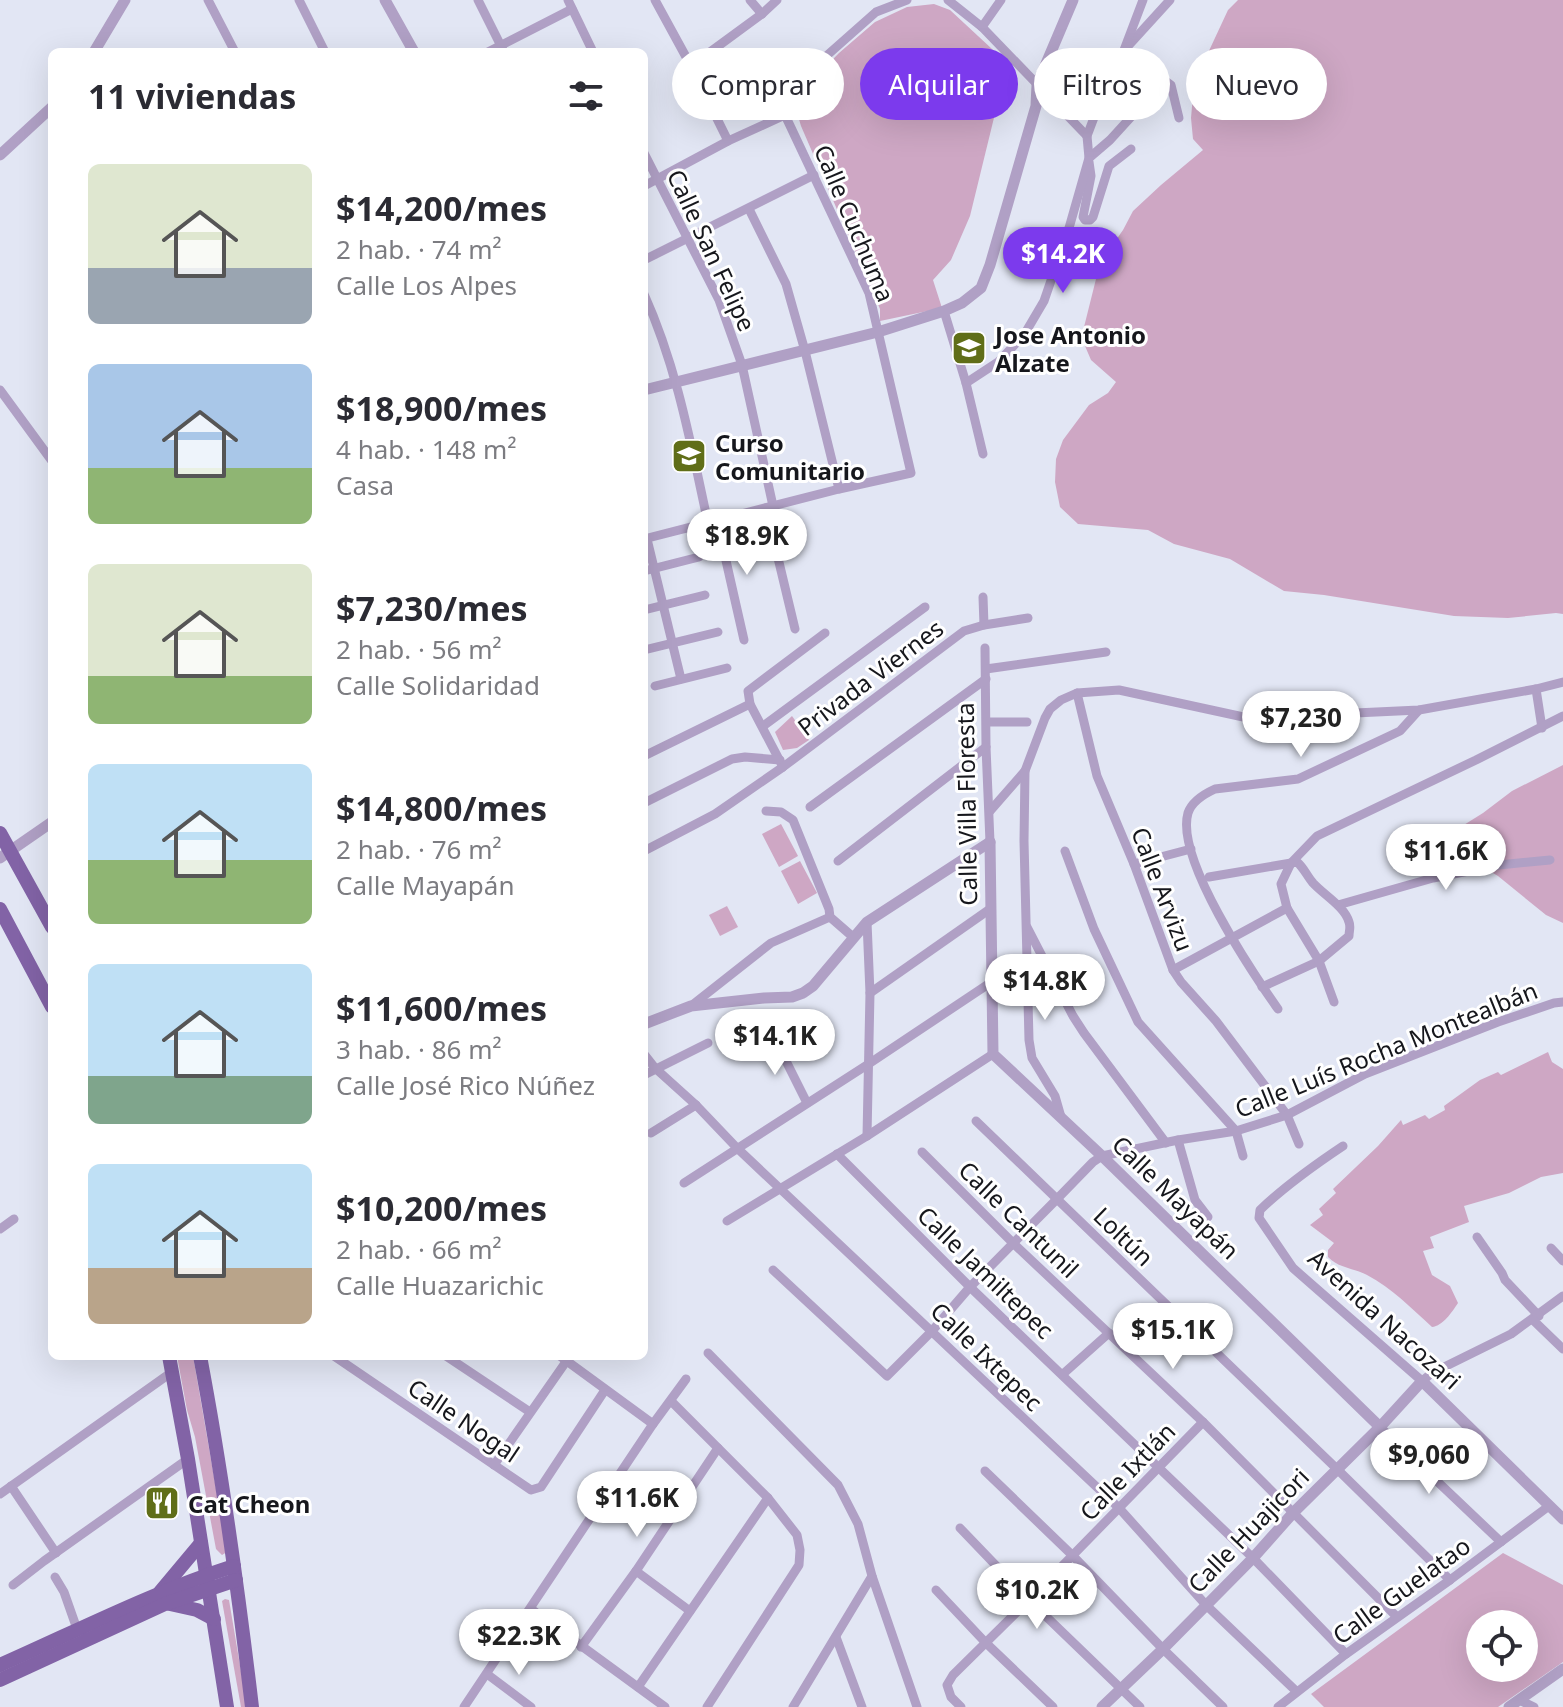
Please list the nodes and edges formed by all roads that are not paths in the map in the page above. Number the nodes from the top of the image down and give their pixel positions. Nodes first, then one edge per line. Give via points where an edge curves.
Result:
1 (125, 0) edge
2 (208, 0) edge
3 (299, 0) edge
4 (385, 0) edge
5 (478, 0) edge
6 (655, 0) edge
7 (750, 0) edge
8 (777, 0) edge
9 (907, 0) edge
10 (948, 0) edge
11 (1001, 0) edge
12 (1073, 0) edge
13 (1143, 0) edge
14 (1170, 0) edge
15 (570, 4) edge
16 (762, 14) junction
17 (982, 27) junction
18 (96, 48) edge
19 (233, 48) edge
20 (323, 48) edge
21 (412, 48) edge
22 (502, 48) edge
23 (504, 48) edge
24 (591, 48) edge
25 (681, 48) edge
26 (716, 48) edge
27 (835, 48) edge
28 (1053, 48) edge
29 (1125, 48) edge
30 (1126, 48) edge
31 (1034, 82) edge
32 (48, 111) edge
33 (1034, 113) edge
34 (1179, 118) dead end
35 (718, 120) edge
36 (774, 120) edge
37 (787, 120) edge
38 (1071, 120) edge
39 (1093, 120) edge
40 (1087, 136) junction
41 (728, 141) junction
42 (1131, 149) dead end
43 (0, 155) edge
44 (1089, 158) junction
45 (648, 161) edge
46 (814, 175) junction
47 (657, 179) junction
48 (648, 184) edge
49 (749, 209) junction
50 (688, 239) junction
51 (648, 258) edge
52 (648, 303) edge
53 (944, 311) junction
54 (878, 332) junction
55 (805, 351) junction
56 (742, 365) junction
57 (677, 383) junction
58 (966, 383) junction
59 (648, 389) edge
60 (0, 390) edge
61 (983, 454) dead end
62 (48, 456) edge
63 (839, 489) junction
64 (770, 507) junction
65 (713, 522) junction
66 (648, 538) edge
67 (699, 557) dead end
68 (648, 569) edge
69 (705, 595) dead end
70 (983, 597) dead end
71 (663, 605) junction
72 (925, 607) dead end
73 (648, 609) edge
74 (1028, 618) dead end
75 (984, 625) junction
76 (795, 629) dead end
77 (718, 632) dead end
78 (825, 633) dead end
79 (744, 640) dead end
80 (672, 642) junction
81 (985, 648) dead end
82 (648, 649) edge
83 (1106, 652) dead end
84 (727, 668) dead end
85 (986, 674) junction
86 (681, 679) junction
87 (1563, 682) edge
88 (655, 686) dead end
89 (1536, 689) junction
90 (1077, 693) junction
91 (750, 704) junction
92 (1419, 710) junction
93 (1563, 716) edge
94 (987, 722) junction
95 (1027, 722) dead end
96 (763, 726) junction
97 (1542, 728) junction
98 (986, 747) junction
99 (648, 754) edge
100 (781, 764) junction
101 (1025, 771) junction
102 (648, 801) edge
103 (810, 807) dead end
104 (766, 811) dead end
105 (990, 811) junction
106 (48, 825) edge
107 (0, 833) edge
108 (990, 842) junction
109 (648, 849) edge
110 (1191, 849) junction
111 (1065, 851) dead end
112 (5, 855) edge
113 (1550, 860) dead end
114 (838, 861) dead end
115 (1291, 863) junction
116 (1134, 864) junction
117 (1209, 877) dead end
118 (1338, 905) junction
119 (1287, 908) junction
120 (0, 909) edge
121 (990, 909) junction
122 (830, 917) junction
123 (48, 921) edge
124 (867, 922) junction
125 (1026, 924) junction
126 (853, 937) junction
127 (1232, 939) junction
128 (1319, 961) junction
129 (1173, 970) junction
130 (990, 983) junction
131 (1262, 987) junction
132 (870, 993) junction
133 (48, 999) edge
134 (1334, 1002) dead end
135 (1563, 1002) edge
136 (691, 1006) junction
137 (1278, 1009) dead end
138 (648, 1022) edge
139 (773, 1035) dead end
140 (708, 1043) dead end
141 (993, 1054) junction
142 (648, 1059) edge
143 (867, 1065) junction
144 (655, 1068) junction
145 (648, 1072) edge
146 (807, 1103) junction
147 (696, 1105) junction
148 (1287, 1115) junction
149 (1061, 1118) junction
150 (976, 1121) dead end
151 (1236, 1131) junction
152 (651, 1133) dead end
153 (867, 1136) junction
154 (1178, 1140) junction
155 (1166, 1143) junction
156 (1299, 1144) dead end
157 (1343, 1146) dead end
158 (737, 1148) junction
159 (922, 1152) dead end
160 (837, 1154) junction
161 (1102, 1156) junction
162 (1243, 1156) dead end
163 (684, 1183) dead end
164 (781, 1188) junction
165 (1057, 1199) junction
166 (1208, 1217) dead end
167 (14, 1219) dead end
168 (727, 1221) dead end
169 (0, 1229) edge
170 (1477, 1237) dead end
171 (1014, 1244) junction
172 (1551, 1248) dead end
173 (1563, 1261) edge
174 (773, 1270) dead end
175 (970, 1287) junction
176 (1563, 1296) edge
177 (1536, 1318) junction
178 (932, 1331) junction
179 (1109, 1333) junction
180 (1563, 1349) edge
181 (708, 1353) dead end
182 (170, 1360) edge
183 (201, 1360) edge
184 (340, 1360) edge
185 (452, 1360) edge
186 (564, 1360) edge
187 (568, 1360) edge
188 (172, 1372) junction
189 (1063, 1374) junction
190 (686, 1379) dead end
191 (1422, 1381) junction
192 (605, 1390) junction
193 (671, 1401) junction
194 (530, 1412) junction
195 (1203, 1422) junction
196 (653, 1424) junction
197 (1380, 1427) junction
198 (718, 1448) junction
199 (188, 1459) junction
200 (494, 1465) junction
201 (1158, 1466) junction
202 (1337, 1469) junction
203 (985, 1471) dead end
204 (11, 1486) junction
205 (0, 1494) edge
206 (768, 1498) junction
207 (1549, 1506) junction
208 (1119, 1508) junction
209 (1293, 1513) junction
210 (1563, 1519) edge
211 (960, 1528) dead end
212 (1501, 1542) junction
213 (201, 1543) junction
214 (56, 1553) junction
215 (1072, 1555) junction
216 (1253, 1558) junction
217 (44, 1561) junction
218 (636, 1571) junction
219 (235, 1573) junction
220 (872, 1576) junction
221 (1450, 1580) junction
222 (207, 1582) junction
223 (13, 1585) dead end
224 (936, 1590) dead end
225 (161, 1600) junction
226 (1029, 1600) junction
227 (1206, 1605) junction
228 (531, 1609) junction
229 (690, 1611) junction
230 (1397, 1617) junction
231 (214, 1619) junction
232 (77, 1629) junction
233 (836, 1637) junction
234 (985, 1642) junction
235 (581, 1647) junction
236 (1163, 1649) junction
237 (1346, 1654) junction
238 (0, 1665) edge
239 (1563, 1669) edge
240 (487, 1674) junction
241 (0, 1680) edge
242 (638, 1687) junction
243 (1122, 1688) junction
244 (1296, 1691) junction
245 (1514, 1704) edge
246 (227, 1707) edge
247 (252, 1707) edge
248 (464, 1707) edge
249 (531, 1707) edge
250 (665, 1707) edge
251 (707, 1707) edge
252 (793, 1707) edge
253 (862, 1707) edge
254 (917, 1707) edge
255 (961, 1707) edge
256 (1053, 1707) edge
257 (1102, 1707) edge
258 (1140, 1707) edge
259 (1223, 1707) edge
260 (1278, 1707) edge
261 (1534, 1707) edge

1 - 18 street
2 - 19 street
3 - 20 street
4 - 21 street
5 - 22 street
6 - 25 street
7 - 16 street
8 - 16 street
9 - 27 street via 876,12
10 - 17 street
11 - 17 street
12 - 28 street
13 - 29 street
14 - 30 street
15 - 23 street
15 - 24 street
16 - 26 street
17 - 31 street
32 - 43 street
33 - 53 street via 981,288
34 - 44 street via 1171,85 1161,84
35 - 41 street
36 - 41 street
37 - 46 street, Calle Cuchuma
38 - 40 street
39 - 40 street
40 - 44 street
41 - 47 street
42 - 44 street via 1109,166 1093,217 1085,220
44 - 58 street via 1044,301 1007,353
45 - 47 street, Calle San Felipe
46 - 49 street
46 - 54 street, Calle Cuchuma via 869,293
47 - 48 street
47 - 50 street, Calle San Felipe
49 - 50 street
49 - 55 street via 786,284
50 - 51 street
50 - 56 street, Calle San Felipe via 719,300
52 - 57 street
53 - 54 street
53 - 58 street
54 - 55 street
54 - 63 street, Calle Cuchuma via 911,473
55 - 56 street
55 - 63 street
56 - 57 street
56 - 64 street, Calle San Felipe
57 - 59 street
57 - 65 street
58 - 61 street
60 - 62 street
63 - 64 street
64 - 65 street
64 - 76 street, Calle San Felipe
65 - 66 street
65 - 79 street
67 - 68 street
68 - 71 street
69 - 71 street
70 - 75 street
71 - 73 street
71 - 80 street
72 - 96 street
74 - 75 street, Privada Viernes
75 - 100 street, Privada Viernes via 964,631
77 - 80 street
78 - 91 street via 748,691
80 - 82 street
80 - 86 street
81 - 85 street, Calle Villa Floresta
83 - 85 street
84 - 86 street
85 - 94 street, Calle Villa Floresta
85 - 103 street
86 - 88 street
87 - 89 street
89 - 92 street
89 - 97 street
90 - 92 street via 1129,692 1248,718
90 - 101 street, Calle Mayapán via 1050,709
90 - 116 street, Calle Arvizu via 1097,776
91 - 96 street
91 - 99 street
92 - 110 street via 1400,731 1298,779 1203,795 1188,815
93 - 97 street
94 - 95 street
94 - 98 street, Calle Villa Floresta
96 - 100 street
97 - 115 street via 1317,836
98 - 105 street, Calle Villa Floresta
98 - 114 street
100 - 102 street via 732,759
100 - 109 street, Privada Viernes via 715,814
101 - 105 street
101 - 125 street, Calle Mayapán
104 - 122 street via 793,820
105 - 108 street, Calle Villa Floresta
106 - 112 street
107 - 112 main road
108 - 121 street, Calle Villa Floresta
108 - 124 street
110 - 116 street
110 - 127 street
111 - 151 street via 1138,1022
112 - 123 main road
113 - 118 street via 1433,878
115 - 117 street
115 - 118 street via 1301,864
115 - 119 street via 1281,884
116 - 129 street, Calle Arvizu
118 - 128 street via 1349,921 1349,936
119 - 127 street
119 - 128 street
120 - 133 main road
121 - 130 street, Calle Villa Floresta
121 - 132 street
122 - 126 street
122 - 136 street via 771,943
124 - 126 street
124 - 132 street
125 - 149 street, Calle Mayapán via 1032,1058 1055,1096
125 - 155 street via 1079,1025
126 - 136 street via 803,993
127 - 129 street
127 - 131 street
128 - 131 street
128 - 134 street
129 - 148 street, Calle Arvizu
130 - 141 street, Calle Villa Floresta
130 - 143 street
131 - 137 street
132 - 143 street
135 - 148 street, Calle Luís Rocha Montealbán via 1365,1074
136 - 138 street
139 - 146 street
140 - 144 street
141 - 149 street, Calle Mayapán
141 - 153 street
142 - 144 street, Calle Ixtepec
143 - 146 street
143 - 153 street
144 - 145 street
144 - 147 street, Calle Ixtepec
146 - 158 street
147 - 152 street
147 - 158 street, Calle Ixtepec
148 - 151 street, Calle Luís Rocha Montealbán
148 - 156 street, Calle Arvizu
149 - 161 street, Calle Mayapán
150 - 165 street, Loltún
151 - 154 street, Calle Luís Rocha Montealbán
151 - 162 street
153 - 160 street
154 - 155 street, Calle Luís Rocha Montealbán
154 - 166 street via 1195,1200
155 - 161 street, Calle Luís Rocha Montealbán
157 - 191 street, Avenida Nacozari via 1290,1184 1260,1210 1259,1218 1293,1268
158 - 163 street
158 - 164 street, Calle Ixtepec
159 - 171 street, Calle Cantunil
160 - 164 street
160 - 175 street, Calle Jamiltepec
161 - 165 street
161 - 197 street, Calle Mayapán
164 - 168 street
164 - 178 street, Calle Ixtepec
165 - 171 street
165 - 202 street, Loltún
167 - 169 street
170 - 177 street
171 - 175 street
171 - 179 street, Calle Cantunil
172 - 173 street
174 - 178 street via 887,1376
175 - 178 street
175 - 189 street, Calle Jamiltepec
176 - 177 street
177 - 180 street
177 - 191 street
178 - 208 street, Calle Ixtepec
179 - 189 street
179 - 195 street, Calle Cantunil
181 - 220 street via 838,1485 858,1524
182 - 188 main road
183 - 219 main road
184 - 200 street, Calle Nogal
185 - 194 street
186 - 194 street
187 - 192 street
188 - 199 main road
188 - 204 street
189 - 201 street, Calle Jamiltepec
190 - 193 street
191 - 197 street, Calle Huajicori
191 - 207 street, Avenida Nacozari
192 - 196 street
192 - 200 street, Calle Nogal via 541,1487 531,1490
193 - 196 street
193 - 198 street
194 - 200 street
195 - 201 street, Calle Ixtlán
195 - 209 street, Calle Cantunil
196 - 228 street
197 - 202 street, Calle Huajicori
197 - 212 street, Calle Mayapán
198 - 206 street
198 - 218 street
199 - 213 main road
199 - 214 street
201 - 208 street, Calle Ixtlán
201 - 216 street, Calle Jamiltepec
202 - 209 street, Calle Huajicori
202 - 221 street, Loltún
203 - 215 street
204 - 205 street
204 - 214 street
206 - 229 street
206 - 251 street via 797,1535 799,1565
207 - 210 street, Avenida Nacozari
207 - 212 street, Calle Guelatao
208 - 215 street, Calle Ixtlán
208 - 227 street, Calle Ixtepec
209 - 216 street, Calle Huajicori
209 - 230 street, Calle Cantunil
211 - 226 street
212 - 221 street, Calle Guelatao
213 - 222 main road
213 - 225 main road
214 - 217 street
215 - 226 street, Calle Ixtlán
215 - 236 street
216 - 227 street, Calle Huajicori
216 - 237 street, Calle Jamiltepec
217 - 223 street
217 - 232 street via 64,1592
218 - 229 street
218 - 235 street
219 - 222 main road
219 - 247 main road
220 - 233 street
220 - 254 street
221 - 230 street, Calle Guelatao
222 - 225 main road
222 - 231 main road
224 - 234 street
225 - 231 main road
225 - 232 main road
225 - 241 main road
226 - 234 street, Calle Ixtlán
226 - 243 street
227 - 236 street, Calle Huajicori
227 - 244 street, Calle Ixtepec
228 - 235 street
228 - 240 street
229 - 242 street
230 - 237 street, Calle Guelatao
231 - 246 main road
232 - 238 main road
233 - 252 street
233 - 253 street
234 - 255 street, Calle Ixtlán via 947,1685
234 - 256 street
235 - 242 street
236 - 243 street, Calle Huajicori
236 - 259 street
237 - 244 street, Calle Guelatao
239 - 245 street
240 - 248 street
240 - 249 street
242 - 250 street
243 - 257 street, Calle Huajicori
243 - 258 street
244 - 260 street, Calle Guelatao
245 - 261 street

